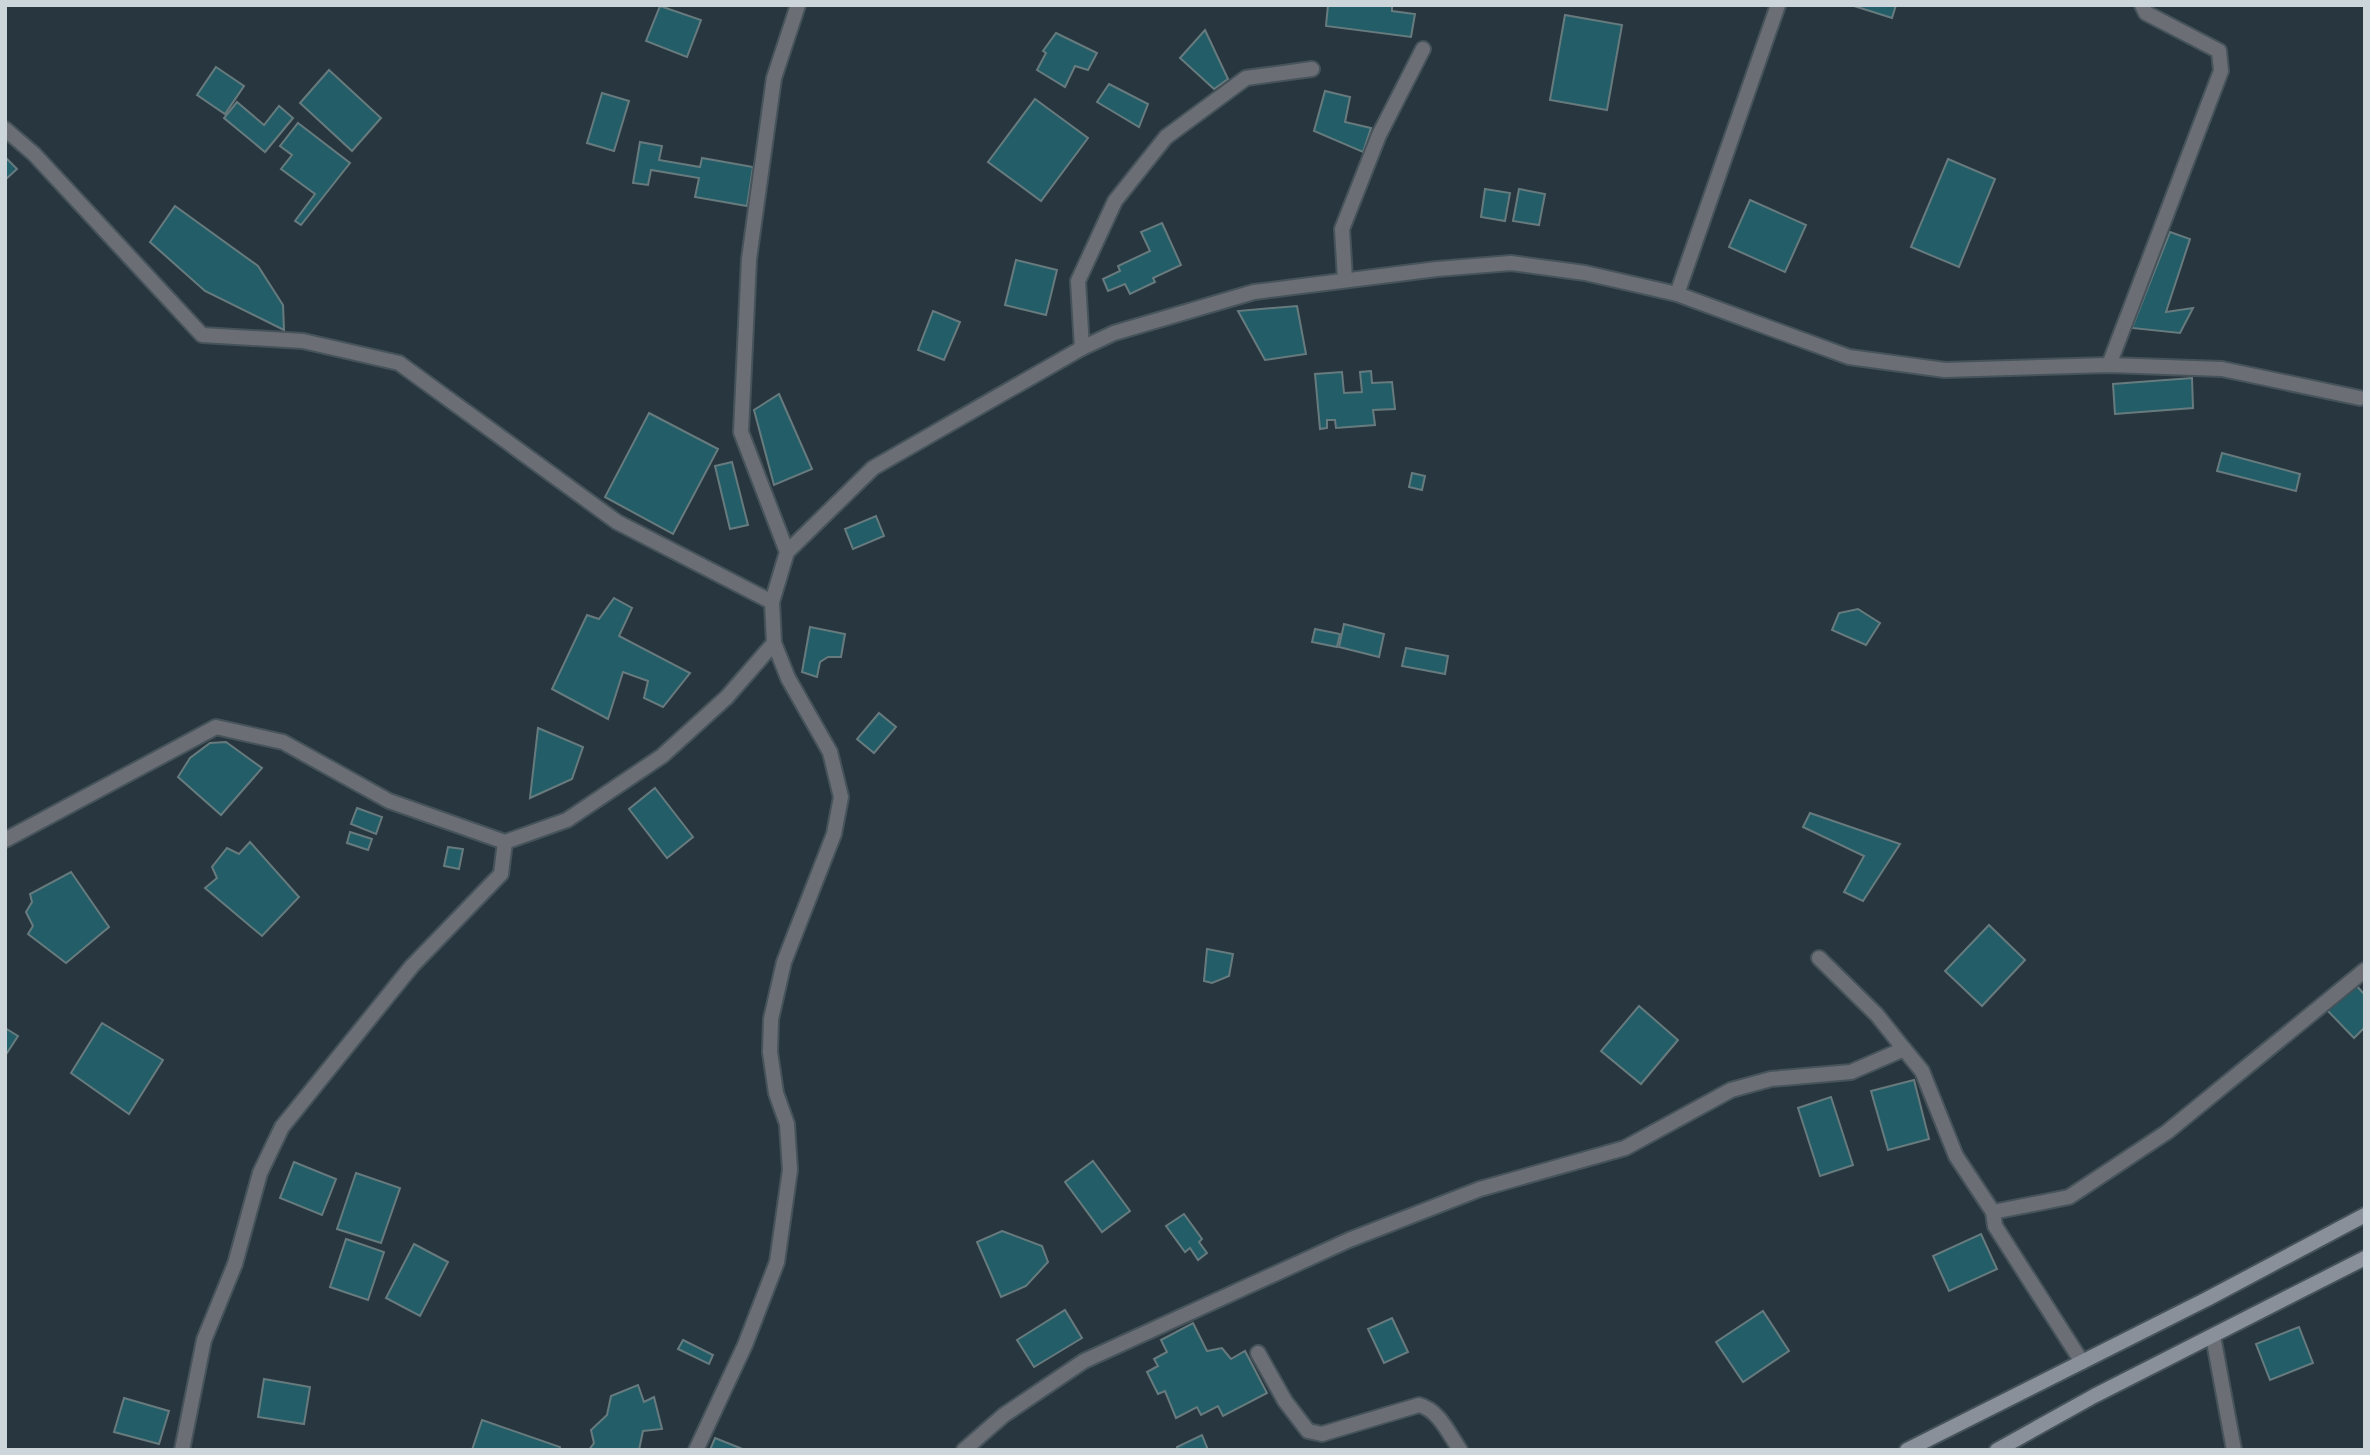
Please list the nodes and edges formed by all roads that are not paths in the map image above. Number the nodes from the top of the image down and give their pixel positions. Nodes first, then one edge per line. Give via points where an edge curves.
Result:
1 (798, 5) edge
2 (1778, 5) edge
3 (2142, 5) edge
4 (1423, 49) dead end
5 (1312, 69) dead end
6 (5, 129) edge
7 (1345, 279) junction
8 (1677, 293) junction
9 (1082, 348) junction
10 (2109, 365) junction
11 (2360, 398) dead end
12 (787, 552) junction
13 (772, 602) junction
14 (774, 643) junction
15 (5, 840) edge
16 (505, 842) junction
17 (1819, 958) dead end
18 (2365, 970) edge
19 (1904, 1049) junction
20 (1993, 1212) junction
21 (2365, 1215) edge
22 (2365, 1258) edge
23 (2213, 1336) junction
24 (1258, 1353) dead end
25 (2082, 1362) junction
26 (182, 1450) edge
27 (696, 1450) edge
28 (964, 1450) edge
29 (1460, 1450) edge
30 (1907, 1450) edge
31 (1997, 1450) edge
32 (2234, 1450) edge

1 - 12 street via 774,78 749,259 741,432
2 - 8 street
3 - 10 street via 2146,13 2219,51 2221,71
4 - 7 street via 1380,135 1342,229
5 - 9 street via 1247,78 1166,137 1115,201 1078,281
6 - 13 street via 34,154 202,335 303,341 399,362 617,522
7 - 8 street via 1511,263
7 - 9 street via 1254,292
8 - 10 street via 1849,357 1945,370
9 - 12 street via 873,468
10 - 11 street via 2222,369
12 - 13 street
13 - 14 street
14 - 16 street via 727,697 662,756 566,820
14 - 27 street via 788,678 830,752 841,797 834,834 784,962 771,1020 770,1052 776,1093 787,1124 790,1170 777,1262
15 - 16 street via 216,727 283,742 389,802
16 - 26 street via 501,874 412,967 282,1127 260,1173 235,1264 204,1340
17 - 19 street
18 - 20 street via 2166,1132 2068,1197
19 - 20 street via 1922,1071 1956,1156
19 - 28 street via 1851,1073 1771,1079 1731,1090 1625,1148 1491,1185 1349,1240 1084,1362 1004,1415
20 - 25 street via 1995,1226
21 - 25 main road
22 - 23 main road
23 - 31 main road
23 - 32 street
24 - 29 street via 1308,1432 1322,1434 1419,1405 1437,1416
25 - 30 main road

